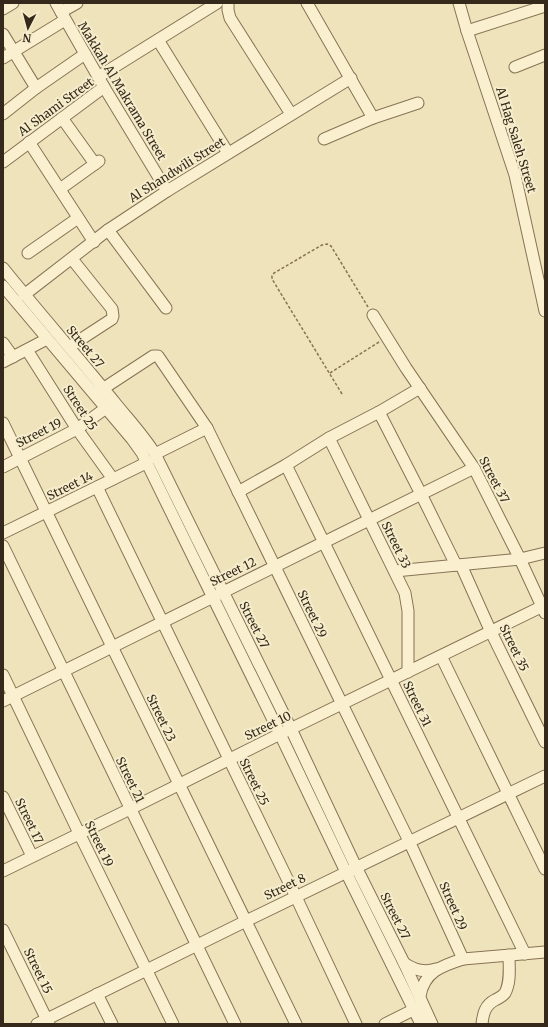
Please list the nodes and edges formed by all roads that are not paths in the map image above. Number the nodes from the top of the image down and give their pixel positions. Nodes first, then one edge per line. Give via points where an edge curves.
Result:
1 (13, 3) edge
2 (77, 3) edge
3 (217, 3) edge
4 (228, 3) edge
5 (307, 3) edge
6 (459, 3) edge
7 (545, 6) edge
8 (59, 8) edge
9 (3, 9) edge
10 (206, 9) junction
11 (230, 18) junction
12 (467, 31) junction
13 (3, 34) edge
14 (158, 40) junction
15 (13, 51) junction
16 (85, 54) junction
17 (545, 55) edge
18 (3, 58) edge
19 (515, 67) dead end
20 (98, 77) junction
21 (351, 78) junction
22 (104, 87) junction
23 (36, 88) junction
24 (418, 102) dead end
25 (3, 114) edge
26 (291, 114) junction
27 (62, 118) junction
28 (374, 118) junction
29 (324, 139) dead end
30 (29, 142) junction
31 (228, 153) junction
32 (3, 162) edge
33 (60, 189) junction
34 (167, 191) junction
35 (78, 218) junction
36 (108, 230) junction
37 (94, 242) junction
38 (28, 253) dead end
39 (72, 259) junction
40 (3, 268) edge
41 (5, 292) edge
42 (24, 295) junction
43 (166, 308) dead end
44 (545, 311) edge
45 (373, 315) road end
46 (47, 339) junction
47 (3, 342) edge
48 (69, 347) junction
49 (26, 350) junction
50 (8, 359) edge
51 (420, 388) junction
52 (99, 391) junction
53 (106, 408) junction
54 (379, 412) junction
55 (3, 423) edge
56 (77, 428) junction
57 (207, 428) junction
58 (329, 438) junction
59 (21, 458) junction
60 (151, 458) junction
61 (286, 465) junction
62 (3, 466) edge
63 (474, 468) junction
64 (113, 479) junction
65 (97, 487) junction
66 (238, 492) junction
67 (421, 494) junction
68 (47, 511) junction
69 (369, 519) junction
70 (3, 532) edge
71 (324, 542) junction
72 (3, 546) edge
73 (545, 553) edge
74 (520, 559) junction
75 (458, 565) junction
76 (274, 566) junction
77 (395, 571) junction
78 (218, 594) junction
79 (544, 609) edge
80 (162, 623) junction
81 (491, 632) junction
82 (113, 647) junction
83 (441, 656) junction
84 (63, 672) junction
85 (408, 672) junction
86 (3, 674) edge
87 (391, 680) junction
88 (14, 696) junction
89 (3, 701) edge
90 (342, 704) junction
91 (291, 729) junction
92 (280, 734) junction
93 (545, 742) edge
94 (229, 759) junction
95 (545, 776) edge
96 (179, 784) junction
97 (508, 793) junction
98 (3, 797) edge
99 (130, 809) junction
100 (458, 817) junction
101 (79, 833) junction
102 (409, 841) junction
103 (32, 856) junction
104 (3, 870) edge
105 (351, 870) junction
106 (545, 870) edge
107 (296, 897) junction
108 (246, 921) junction
109 (3, 930) edge
110 (196, 945) junction
111 (545, 948) edge
112 (535, 953) edge
113 (509, 955) junction
114 (463, 959) junction
115 (404, 963) junction
116 (438, 968) junction
117 (146, 970) junction
118 (97, 994) junction
119 (419, 1004) junction
120 (44, 1022) edge
121 (112, 1024) edge
122 (173, 1024) edge
123 (235, 1024) edge
124 (296, 1024) edge
125 (356, 1024) edge
126 (385, 1024) edge
127 (421, 1024) edge
128 (432, 1024) edge
129 (482, 1024) edge

1 - 9 street
2 - 8 street
3 - 10 street
4 - 11 street
5 - 21 street
6 - 12 street, Al Hag Saleh Street
7 - 12 street
8 - 15 street
8 - 16 street, Makkah Al Makrama Street
10 - 11 street via 215,10
10 - 14 street
11 - 26 street
12 - 44 street, Al Hag Saleh Street via 516,174
13 - 15 street
14 - 20 street
14 - 31 street
15 - 18 street
15 - 23 street
16 - 20 street, Makkah Al Makrama Street
16 - 23 street
17 - 19 street
20 - 22 street, Makkah Al Makrama Street
21 - 26 street, Al Shandwili Street
21 - 28 street
22 - 27 street, Al Shami Street
22 - 34 street, Makkah Al Makrama Street
23 - 25 street
24 - 28 street
26 - 31 street, Al Shandwili Street
27 - 30 street, Al Shami Street
27 - 33 street via 97,163
28 - 29 street
30 - 32 street, Al Shami Street
30 - 33 street
31 - 34 street, Al Shandwili Street
33 - 35 street
34 - 36 street, Al Shandwili Street
35 - 37 street
35 - 38 street
36 - 37 street, Al Shandwili Street
36 - 43 street
37 - 39 street, Al Shandwili Street
39 - 42 street, Al Shandwili Street
39 - 48 street via 112,309 113,316
40 - 42 street, Street 27
41 - 46 street, Street 27
42 - 48 street, Street 27
45 - 51 street, Street 37
46 - 49 street
46 - 52 street, Street 27
47 - 50 street
48 - 52 street, Street 27
49 - 50 street
49 - 56 street, Street 25
51 - 54 street
51 - 63 street, Street 37
52 - 53 street, Street 27
52 - 57 street, Street 29 via 153,356 158,356
52 - 60 street, Street 27 via 139,433
53 - 56 street, Street 19
53 - 60 street, Street 27 via 142,453
54 - 58 street
54 - 67 street, Street 35
55 - 59 street, Street 23
56 - 59 street, Street 19
56 - 64 street, Street 25
57 - 60 street, Street 14
57 - 66 street, Street 29
58 - 61 street
58 - 69 street, Street 33
59 - 62 street, Street 19
59 - 68 street, Street 23
60 - 64 street, Street 14
60 - 78 street, Street 27
61 - 66 street
61 - 71 street, Street 31
63 - 67 street, Street 12
63 - 74 street, Street 37
64 - 65 street, Street 14
65 - 68 street, Street 14
65 - 80 street, Street 25
66 - 76 street, Street 29
67 - 69 street, Street 12
67 - 75 street, Street 35
68 - 70 street, Street 14
68 - 82 street, Street 23
69 - 71 street, Street 12
69 - 77 street, Street 33
71 - 76 street, Street 12
71 - 87 street, Street 31
72 - 84 street, Street 21
73 - 74 street
74 - 75 street
74 - 79 street, Street 37
75 - 77 street
75 - 81 street, Street 35
76 - 78 street, Street 12
76 - 90 street, Street 29
77 - 85 street, Street 33 via 408,605
78 - 80 street, Street 12
78 - 91 street, Street 27
78 - 92 street, Street 27
79 - 81 street, Street 10
80 - 82 street, Street 12
80 - 94 street, Street 25
81 - 83 street, Street 10
81 - 93 street, Street 35
82 - 84 street, Street 12
82 - 96 street, Street 23
83 - 85 street, Street 10
83 - 97 street
84 - 88 street, Street 12
84 - 99 street, Street 21
85 - 87 street, Street 10
86 - 88 street, Street 19
87 - 90 street, Street 10
87 - 100 street, Street 31
88 - 89 street, Street 12
88 - 101 street, Street 19
90 - 91 street, Street 10
90 - 102 street, Street 29
91 - 92 street, Street 10
91 - 105 street, Street 27
92 - 94 street, Street 10
92 - 105 street, Street 27
94 - 96 street, Street 10
94 - 107 street, Street 25
95 - 97 street, Street 8
96 - 99 street, Street 10
96 - 108 street, Street 23
97 - 100 street, Street 8
97 - 106 street
98 - 103 street, Street 17
99 - 101 street, Street 10
99 - 110 street, Street 21
100 - 102 street, Street 8
100 - 112 street, Street 31
101 - 103 street, Street 10
101 - 117 street, Street 19
102 - 105 street, Street 8
102 - 114 street, Street 29
103 - 104 street, Street 10
105 - 107 street, Street 8
105 - 115 street, Street 27
105 - 119 street, Street 27
107 - 108 street, Street 8
107 - 125 street, Street 25
108 - 110 street, Street 8
108 - 124 street, Street 23
109 - 120 street, Street 15
110 - 117 street, Street 8
110 - 123 street, Street 21
111 - 112 street
112 - 113 street
113 - 114 street
113 - 129 street via 508,987 501,998 484,1011
114 - 116 street
115 - 116 street via 420,971
115 - 119 street, Street 27
116 - 119 street via 425,980
117 - 118 street, Street 8
117 - 122 street, Street 19
118 - 120 street, Street 8
118 - 121 street
119 - 126 street
119 - 127 street, Street 27
119 - 128 street, Street 27

